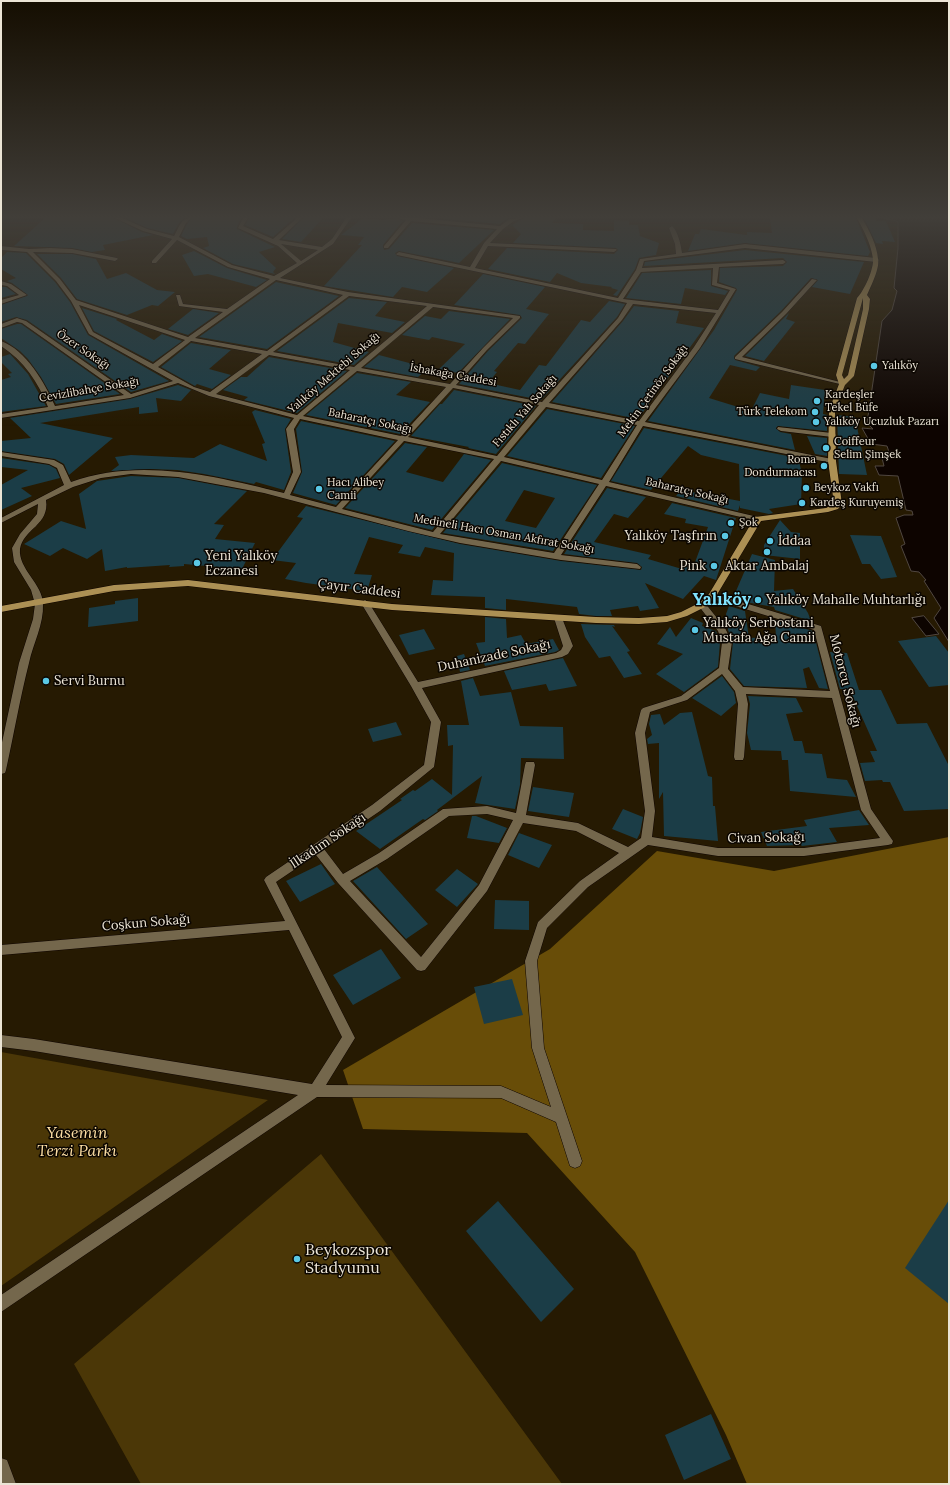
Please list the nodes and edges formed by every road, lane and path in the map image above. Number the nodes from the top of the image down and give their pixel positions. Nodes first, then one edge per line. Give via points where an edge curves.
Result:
1 (13, 287) edge
2 (64, 287) edge
3 (262, 287) edge
4 (318, 287) edge
5 (560, 287) edge
6 (628, 287) edge
7 (727, 287) edge
8 (807, 287) edge
9 (868, 287) edge
10 (348, 294) junction
11 (864, 295) junction
12 (178, 296) dead end
13 (620, 299) junction
14 (74, 301) junction
15 (1, 302) edge
16 (631, 302) junction
17 (431, 306) junction
18 (228, 311) junction
19 (719, 312) junction
20 (1, 326) edge
21 (188, 340) junction
22 (1, 343) edge
23 (267, 354) junction
24 (154, 367) junction
25 (354, 369) junction
26 (179, 381) junction
27 (842, 384) junction
28 (452, 386) junction
29 (211, 395) junction
30 (130, 396) junction
31 (544, 404) junction
32 (52, 407) junction
33 (1, 416) edge
34 (298, 417) junction
35 (641, 423) junction
36 (781, 429) dead end
37 (832, 435) junction
38 (401, 438) junction
39 (1, 454) edge
40 (498, 458) junction
41 (832, 461) junction
42 (604, 483) junction
43 (68, 485) junction
44 (286, 496) junction
45 (42, 500) junction
46 (337, 510) junction
47 (758, 519) junction
48 (1, 521) edge
49 (435, 534) junction
50 (556, 556) junction
51 (637, 567) dead end
52 (708, 600) junction
53 (39, 601) junction
54 (365, 603) junction
55 (1, 609) edge
56 (558, 618) junction
57 (723, 669) junction
58 (416, 686) junction
59 (740, 690) junction
60 (836, 695) junction
61 (739, 757) dead end
62 (530, 765) dead end
63 (1, 770) edge
64 (520, 818) junction
65 (646, 840) junction
66 (888, 841) joint
67 (317, 848) junction
68 (629, 853) junction
69 (342, 880) junction
70 (293, 925) junction
71 (1, 950) edge
72 (1, 1041) edge
73 (315, 1091) junction
74 (561, 1118) junction
75 (576, 1161) dead end
76 (1, 1304) edge
77 (1, 1466) edge
78 (8, 1484) edge

1 - 15 street via 24,295
2 - 14 street, Baharatçı Sokağı
3 - 18 street
4 - 10 street
5 - 13 street
6 - 13 street
7 - 19 street, Mekin Çetinöz Sokağı via 733,289
8 - 27 street via 737,358
9 - 11 main road
10 - 17 street
10 - 23 street
11 - 27 main road via 860,298 840,375
11 - 27 main road via 867,304 851,376
12 - 18 street via 181,305
13 - 16 street
14 - 21 street, İshakağa Caddesi
14 - 24 street, Baharatçı Sokağı via 91,333
16 - 19 street
16 - 31 street, Fıstıklı Yalı Sokağı via 620,319
17 - 25 street, Yalıköy Mektebi Sokağı
17 - 28 street via 518,317
18 - 21 street
19 - 35 street, Mekin Çetinöz Sokağı via 697,348
20 - 30 street, Özer Sokağı via 17,320 24,322
21 - 23 street, İshakağa Caddesi
21 - 24 street
22 - 32 street via 39,379
23 - 25 street, İshakağa Caddesi
23 - 29 street
24 - 26 street, Baharatçı Sokağı
25 - 28 street, İshakağa Caddesi
25 - 34 street, Yalıköy Mektebi Sokağı
26 - 29 street, Baharatçı Sokağı
26 - 30 street, Cevizlibahçe Sokağı
27 - 37 main road via 832,410
28 - 31 street, İshakağa Caddesi
28 - 38 street
29 - 34 street, Baharatçı Sokağı
30 - 32 street, Cevizlibahçe Sokağı
31 - 35 street, İshakağa Caddesi
31 - 40 street, Fıstıklı Yalı Sokağı
32 - 33 street, Cevizlibahçe Sokağı
34 - 38 street, Baharatçı Sokağı
34 - 44 street, Yalıköy Mektebi Sokağı via 290,429 297,472
35 - 41 street, İshakağa Caddesi
35 - 42 street, Mekin Çetinöz Sokağı
36 - 37 street
37 - 41 main road
38 - 40 street, Baharatçı Sokağı
38 - 46 street
39 - 43 street via 51,462 60,467
40 - 42 street, Baharatçı Sokağı
40 - 49 street, Fıstıklı Yalı Sokağı
41 - 47 main road via 838,504 835,507
42 - 47 street, Baharatçı Sokağı
42 - 50 street, Mekin Çetinöz Sokağı
43 - 44 street, Medineli Hacı Osman Akfırat Sokağı via 115,473 164,473 207,478
43 - 45 street, Medineli Hacı Osman Akfırat Sokağı
44 - 46 street, Medineli Hacı Osman Akfırat Sokağı
45 - 48 street, Medineli Hacı Osman Akfırat Sokağı
45 - 53 street via 44,505 41,514 20,538 16,550 18,560
46 - 49 street, Medineli Hacı Osman Akfırat Sokağı
47 - 52 main road
49 - 50 street, Medineli Hacı Osman Akfırat Sokağı
50 - 51 street, Medineli Hacı Osman Akfırat Sokağı
52 - 56 main road, Çayır Caddesi via 694,610 667,619 639,621
52 - 57 street via 727,642
52 - 60 street, Motorcu Sokağı via 818,628
53 - 54 main road, Çayır Caddesi via 114,588 188,584
53 - 55 main road, Çayır Caddesi
53 - 63 street via 38,620 24,661
54 - 56 main road, Çayır Caddesi
54 - 58 street, İlkadım Sokağı
56 - 58 street, Duhanizade Sokağı via 568,646 559,656
57 - 59 street
57 - 65 street via 684,698 646,710 640,733 650,811
58 - 67 street, İlkadım Sokağı via 436,722 429,767 376,808
59 - 60 street
59 - 61 street via 743,704
60 - 66 street, Motorcu Sokağı via 866,810
62 - 64 street
64 - 68 street via 578,827
64 - 69 street via 487,810 447,812 383,856
64 - 69 street via 483,888 421,966
65 - 66 street, Civan Sokağı via 718,852 804,852
65 - 68 street
67 - 69 street
67 - 70 street, İlkadım Sokağı via 270,880
68 - 74 street via 584,884 542,925 531,961 538,1048
70 - 71 street, Coşkun Sokağı
70 - 73 street, İlkadım Sokağı via 349,1038
72 - 73 street
73 - 74 street via 502,1092
73 - 76 street
74 - 75 street
77 - 78 street

